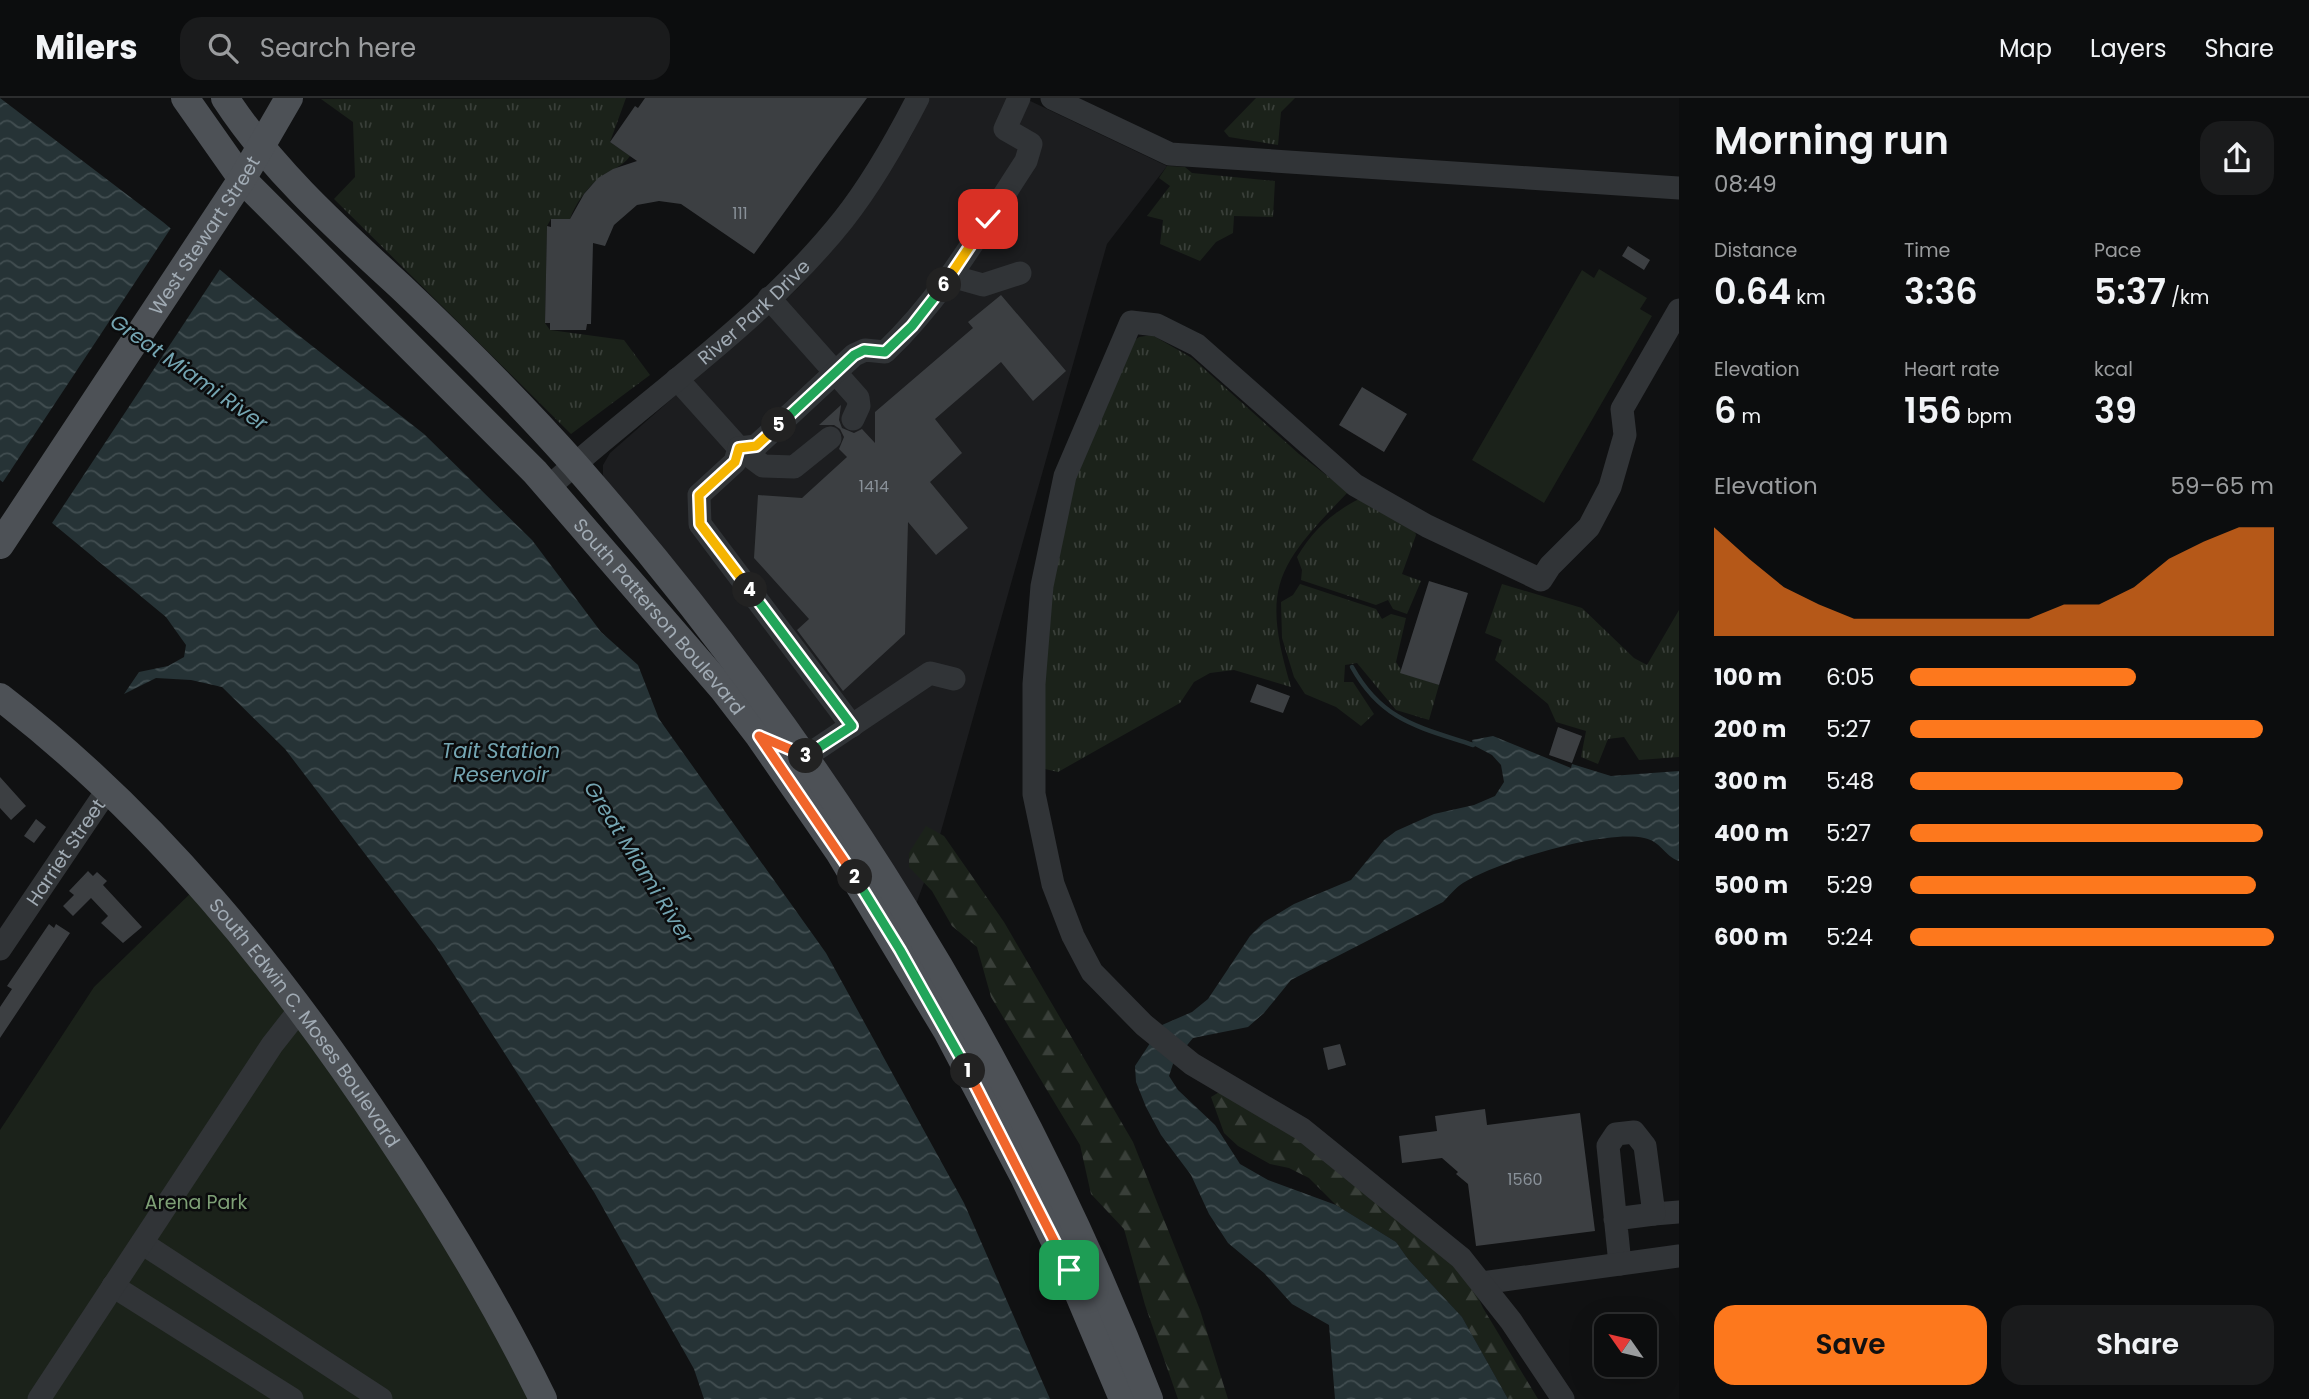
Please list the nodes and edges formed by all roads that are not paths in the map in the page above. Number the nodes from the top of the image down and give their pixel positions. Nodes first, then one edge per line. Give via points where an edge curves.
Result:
1 (185, 98) edge
2 (225, 98) edge
3 (289, 98) edge
4 (918, 98) edge
5 (1018, 98) edge
6 (1052, 98) edge
7 (259, 144) junction
8 (242, 179) junction
9 (1679, 188) edge
10 (1020, 273) dead end
11 (951, 276) junction
12 (769, 298) junction
13 (1679, 310) edge
14 (835, 373) junction
15 (677, 379) junction
16 (853, 419) dead end
17 (830, 438) dead end
18 (739, 448) junction
19 (575, 464) junction
20 (548, 488) junction
21 (0, 545) edge
22 (954, 679) dead end
23 (0, 698) edge
24 (852, 726) junction
25 (759, 736) junction
26 (805, 757) junction
27 (108, 789) junction
28 (0, 949) edge
29 (301, 1008) junction
30 (1679, 1212) edge
31 (1654, 1214) junction
32 (1615, 1219) junction
33 (142, 1243) junction
34 (1679, 1256) edge
35 (1620, 1264) junction
36 (1482, 1283) junction
37 (114, 1286) junction
38 (39, 1399) edge
39 (292, 1399) edge
40 (381, 1399) edge
41 (543, 1399) edge
42 (1122, 1399) edge
43 (1149, 1399) edge
44 (1563, 1399) edge

1 - 8 main road, South Patterson Boulevard
2 - 7 main road, South Patterson Boulevard
3 - 7 main road, West Stewart Street
4 - 12 street, River Park Drive via 856,203
5 - 11 street via 1005,129 1031,144 1026,161
6 - 9 street via 1170,154
7 - 8 main road, West Stewart Street
7 - 19 main road, South Patterson Boulevard
8 - 20 main road, South Patterson Boulevard
8 - 21 main road, West Stewart Street
10 - 11 street via 984,285
11 - 14 street via 885,352 860,345
12 - 14 street
12 - 15 street, River Park Drive
13 - 36 street via 1622,409 1625,435 1610,487 1589,527 1541,580 1427,526 1355,485 1197,345 1157,325 1131,322 1065,476 1042,586 1034,684 1034,794 1054,884 1092,972 1144,1025 1192,1064 1302,1129 1435,1234
14 - 16 street via 858,398
14 - 18 street via 756,446
15 - 18 street
15 - 19 street, River Park Drive
17 - 18 street via 794,467 763,466
18 - 24 street via 735,462 699,495 700,524
19 - 20 street, River Park Drive
19 - 26 main road, South Patterson Boulevard via 678,586
20 - 25 main road, South Patterson Boulevard
22 - 24 street via 930,673
23 - 27 main road, South Edwin C. Moses Boulevard
24 - 26 street
25 - 26 street
25 - 42 main road, South Patterson Boulevard via 839,852 947,1031 1069,1270
26 - 43 main road, South Patterson Boulevard via 922,936 981,1038 1081,1234
27 - 28 street, Harriet Street
27 - 29 main road, South Edwin C. Moses Boulevard via 166,847
29 - 33 street
29 - 41 main road, South Edwin C. Moses Boulevard via 424,1188
30 - 31 street
31 - 32 street
31 - 32 street via 1645,1146 1633,1132 1616,1134 1608,1146
32 - 35 street
33 - 37 street
33 - 40 street
34 - 35 street
35 - 36 street
36 - 44 street
37 - 38 street
37 - 39 street

